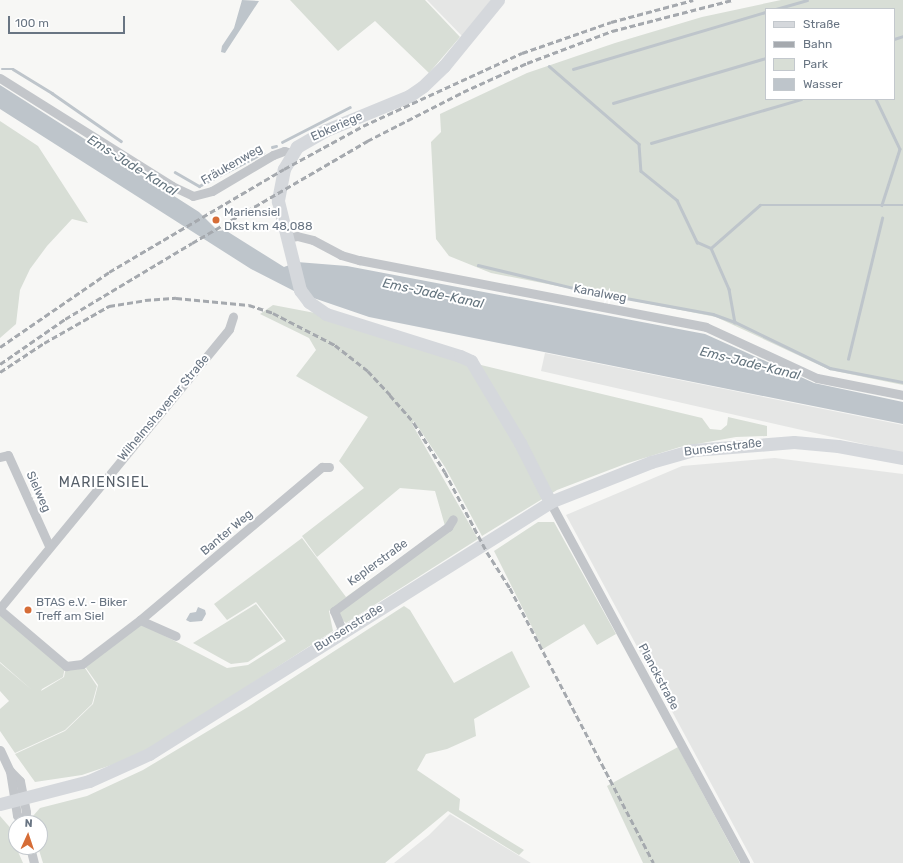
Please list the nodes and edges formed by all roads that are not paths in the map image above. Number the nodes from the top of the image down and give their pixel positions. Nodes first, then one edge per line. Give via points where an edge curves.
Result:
1 (498, 0) edge
2 (0, 78) edge
3 (292, 153) junction
4 (286, 238) junction
5 (233, 317) dead end
6 (903, 396) edge
7 (6, 454) edge
8 (903, 458) edge
9 (329, 467) dead end
10 (550, 502) junction
11 (453, 519) dead end
12 (49, 546) junction
13 (0, 609) edge
14 (140, 620) junction
15 (343, 632) junction
16 (176, 636) dead end
17 (0, 750) edge
18 (19, 799) junction
19 (0, 804) edge
20 (17, 815) edge
21 (23, 815) edge
22 (745, 863) edge

1 - 3 street, Ebkeriege via 444,66 422,87 409,96 306,140
2 - 3 street, Fräukenweg via 165,182 193,196 212,191 273,155 284,151
3 - 4 street, Ebkeriege via 284,169 278,192
4 - 6 street, Kanalweg via 297,236 313,240 341,255 359,260 706,327 818,378
4 - 10 street, Ebkeriege via 300,290 308,302 326,314 471,361 520,443
5 - 12 street, Wilhelmshavener Straße via 229,329
7 - 12 street, Sielweg
8 - 10 street, Bunsenstraße via 838,446 794,442 693,450 651,462
9 - 14 street, Banter Weg via 322,467
10 - 15 street, Bunsenstraße
10 - 22 street, Planckstraße
11 - 15 street, Keplerstraße via 448,527 334,611
12 - 13 street, Wilhelmshavener Straße
13 - 14 street, Banter Weg via 66,666 82,664
14 - 16 street
15 - 18 street, Bunsenstraße via 149,754 89,781
17 - 18 street via 10,771 20,781
18 - 19 street
18 - 20 street
18 - 21 street

